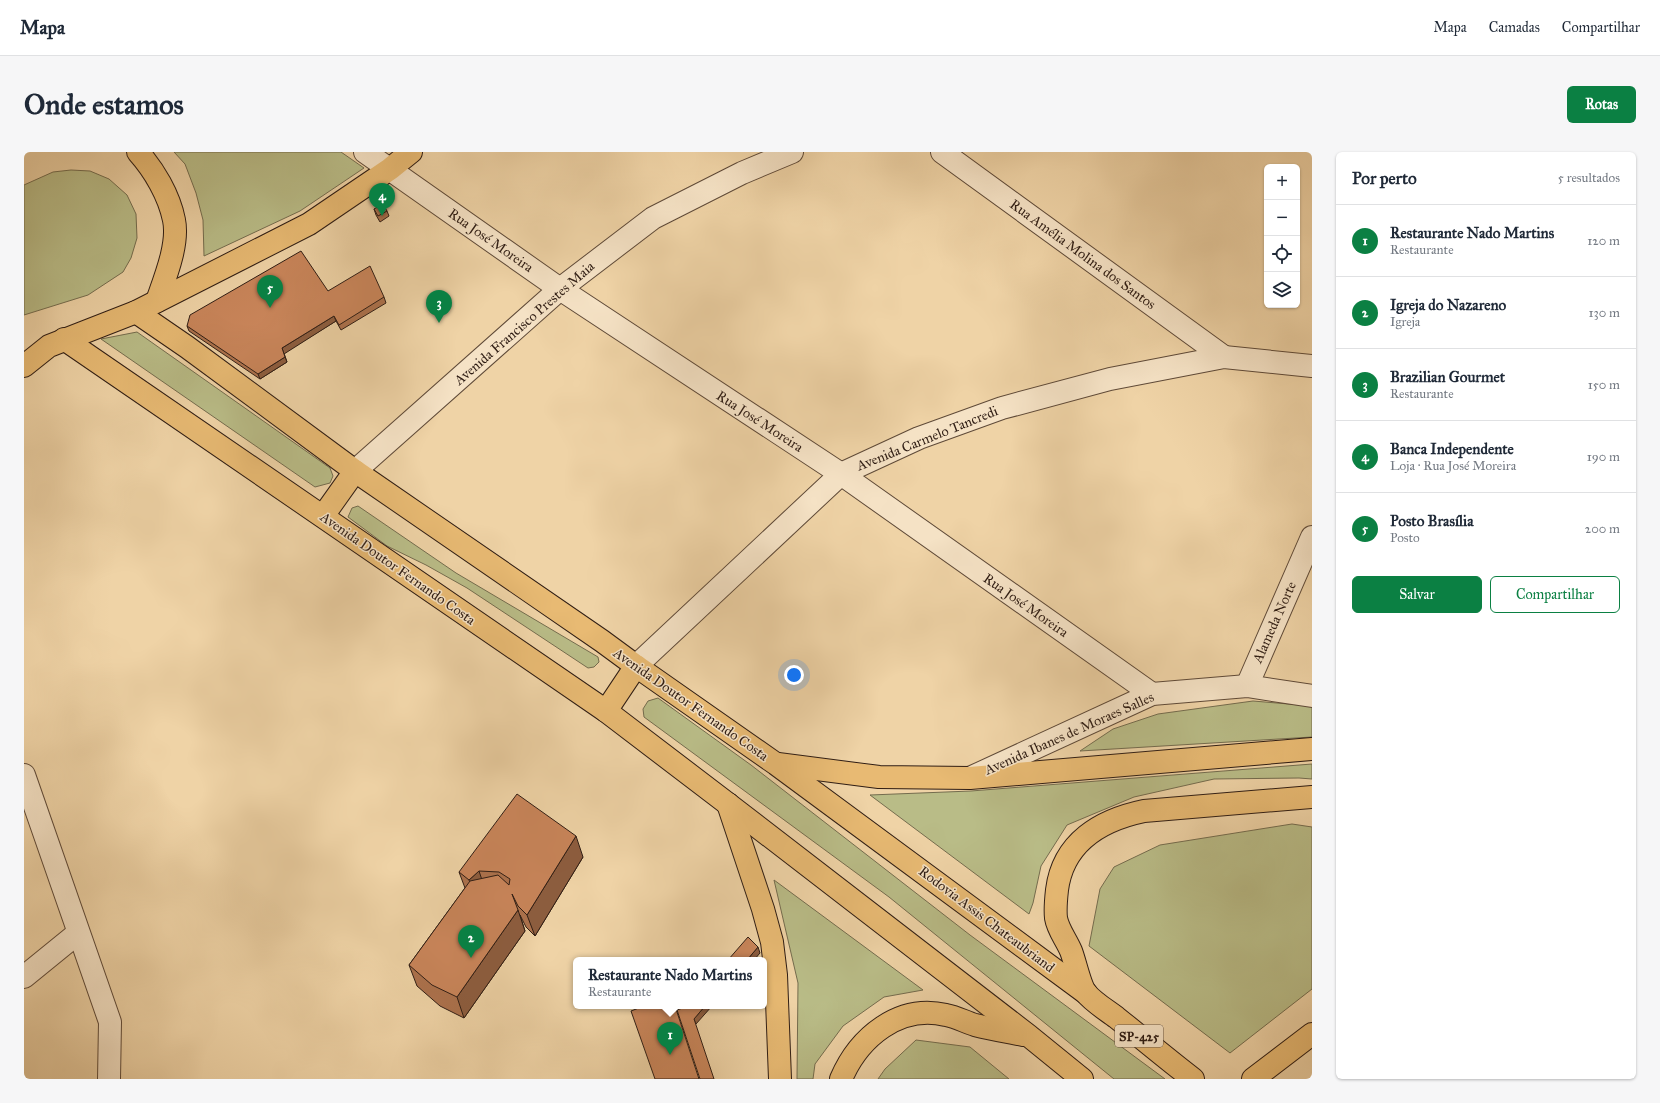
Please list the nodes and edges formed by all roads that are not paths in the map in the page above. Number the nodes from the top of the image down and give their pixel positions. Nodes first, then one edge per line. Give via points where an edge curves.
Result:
1 (138, 152) edge
2 (365, 152) edge
3 (411, 152) edge
4 (792, 152) edge
5 (942, 152) edge
6 (390, 169) junction
7 (560, 289) junction
8 (157, 301) junction
9 (136, 312) junction
10 (64, 339) junction
11 (1224, 357) junction
12 (24, 366) edge
13 (1312, 366) edge
14 (355, 471) junction
15 (841, 474) junction
16 (323, 516) junction
17 (1312, 537) edge
18 (636, 666) junction
19 (1247, 686) junction
20 (1152, 694) junction
21 (1312, 696) edge
22 (606, 711) junction
23 (1312, 749) edge
24 (776, 764) junction
25 (24, 775) edge
26 (970, 778) junction
27 (1312, 797) edge
28 (728, 804) junction
29 (78, 933) junction
30 (24, 977) edge
31 (1086, 993) junction
32 (1312, 1034) edge
33 (1029, 1036) junction
34 (1259, 1075) edge
35 (109, 1079) edge
36 (780, 1079) edge
37 (841, 1079) edge
38 (1082, 1079) edge
39 (1193, 1079) edge

1 - 8 main road via 159,182 174,220 174,241 166,278
2 - 6 street, Rua José Moreira
3 - 6 main road
4 - 7 street, Avenida Francisco Prestes Maia via 742,173 653,218
5 - 11 street, Rua Amélia Molina dos Santos
6 - 7 street, Rua José Moreira
6 - 8 main road via 309,224
7 - 14 street, Avenida Francisco Prestes Maia
7 - 15 street, Rua José Moreira
8 - 9 main road
9 - 10 main road
9 - 14 main road, Avenida Doutor Fernando Costa
10 - 12 main road via 49,346
10 - 16 main road, Avenida Doutor Fernando Costa
11 - 13 street, Avenida Carmelo Tancredi
11 - 15 street, Avenida Carmelo Tancredi via 1110,379 1002,408 919,438
14 - 16 main road
14 - 18 main road, Avenida Doutor Fernando Costa
15 - 18 street, Avenida Carmelo Tancredi
15 - 20 street, Rua José Moreira
16 - 22 main road, Avenida Doutor Fernando Costa
17 - 19 street, Alameda Norte
18 - 22 main road
18 - 24 main road, Avenida Doutor Fernando Costa
19 - 20 street, Avenida Ibanes de Moraes Salles
19 - 21 street, Avenida Ibanes de Moraes Salles
20 - 26 street, Avenida Ibanes de Moraes Salles
22 - 28 main road, Avenida Doutor Fernando Costa
23 - 26 main road, Avenida Ibanes de Moraes Salles
24 - 26 main road, Avenida Ibanes de Moraes Salles via 880,776
24 - 31 main road, Rodovia Assis Chateaubriand
25 - 29 street
27 - 31 main road via 1144,811 1108,822 1081,840 1071,852 1058,881 1056,918
28 - 33 main road
28 - 36 main road via 772,942 776,976
29 - 30 street
29 - 35 street via 110,1022
31 - 39 main road, Rodovia Assis Chateaubriand / SP-425
32 - 34 main road
33 - 37 main road via 975,1025 946,1014 918,1013 903,1016 887,1023 865,1042 853,1056
33 - 38 main road

